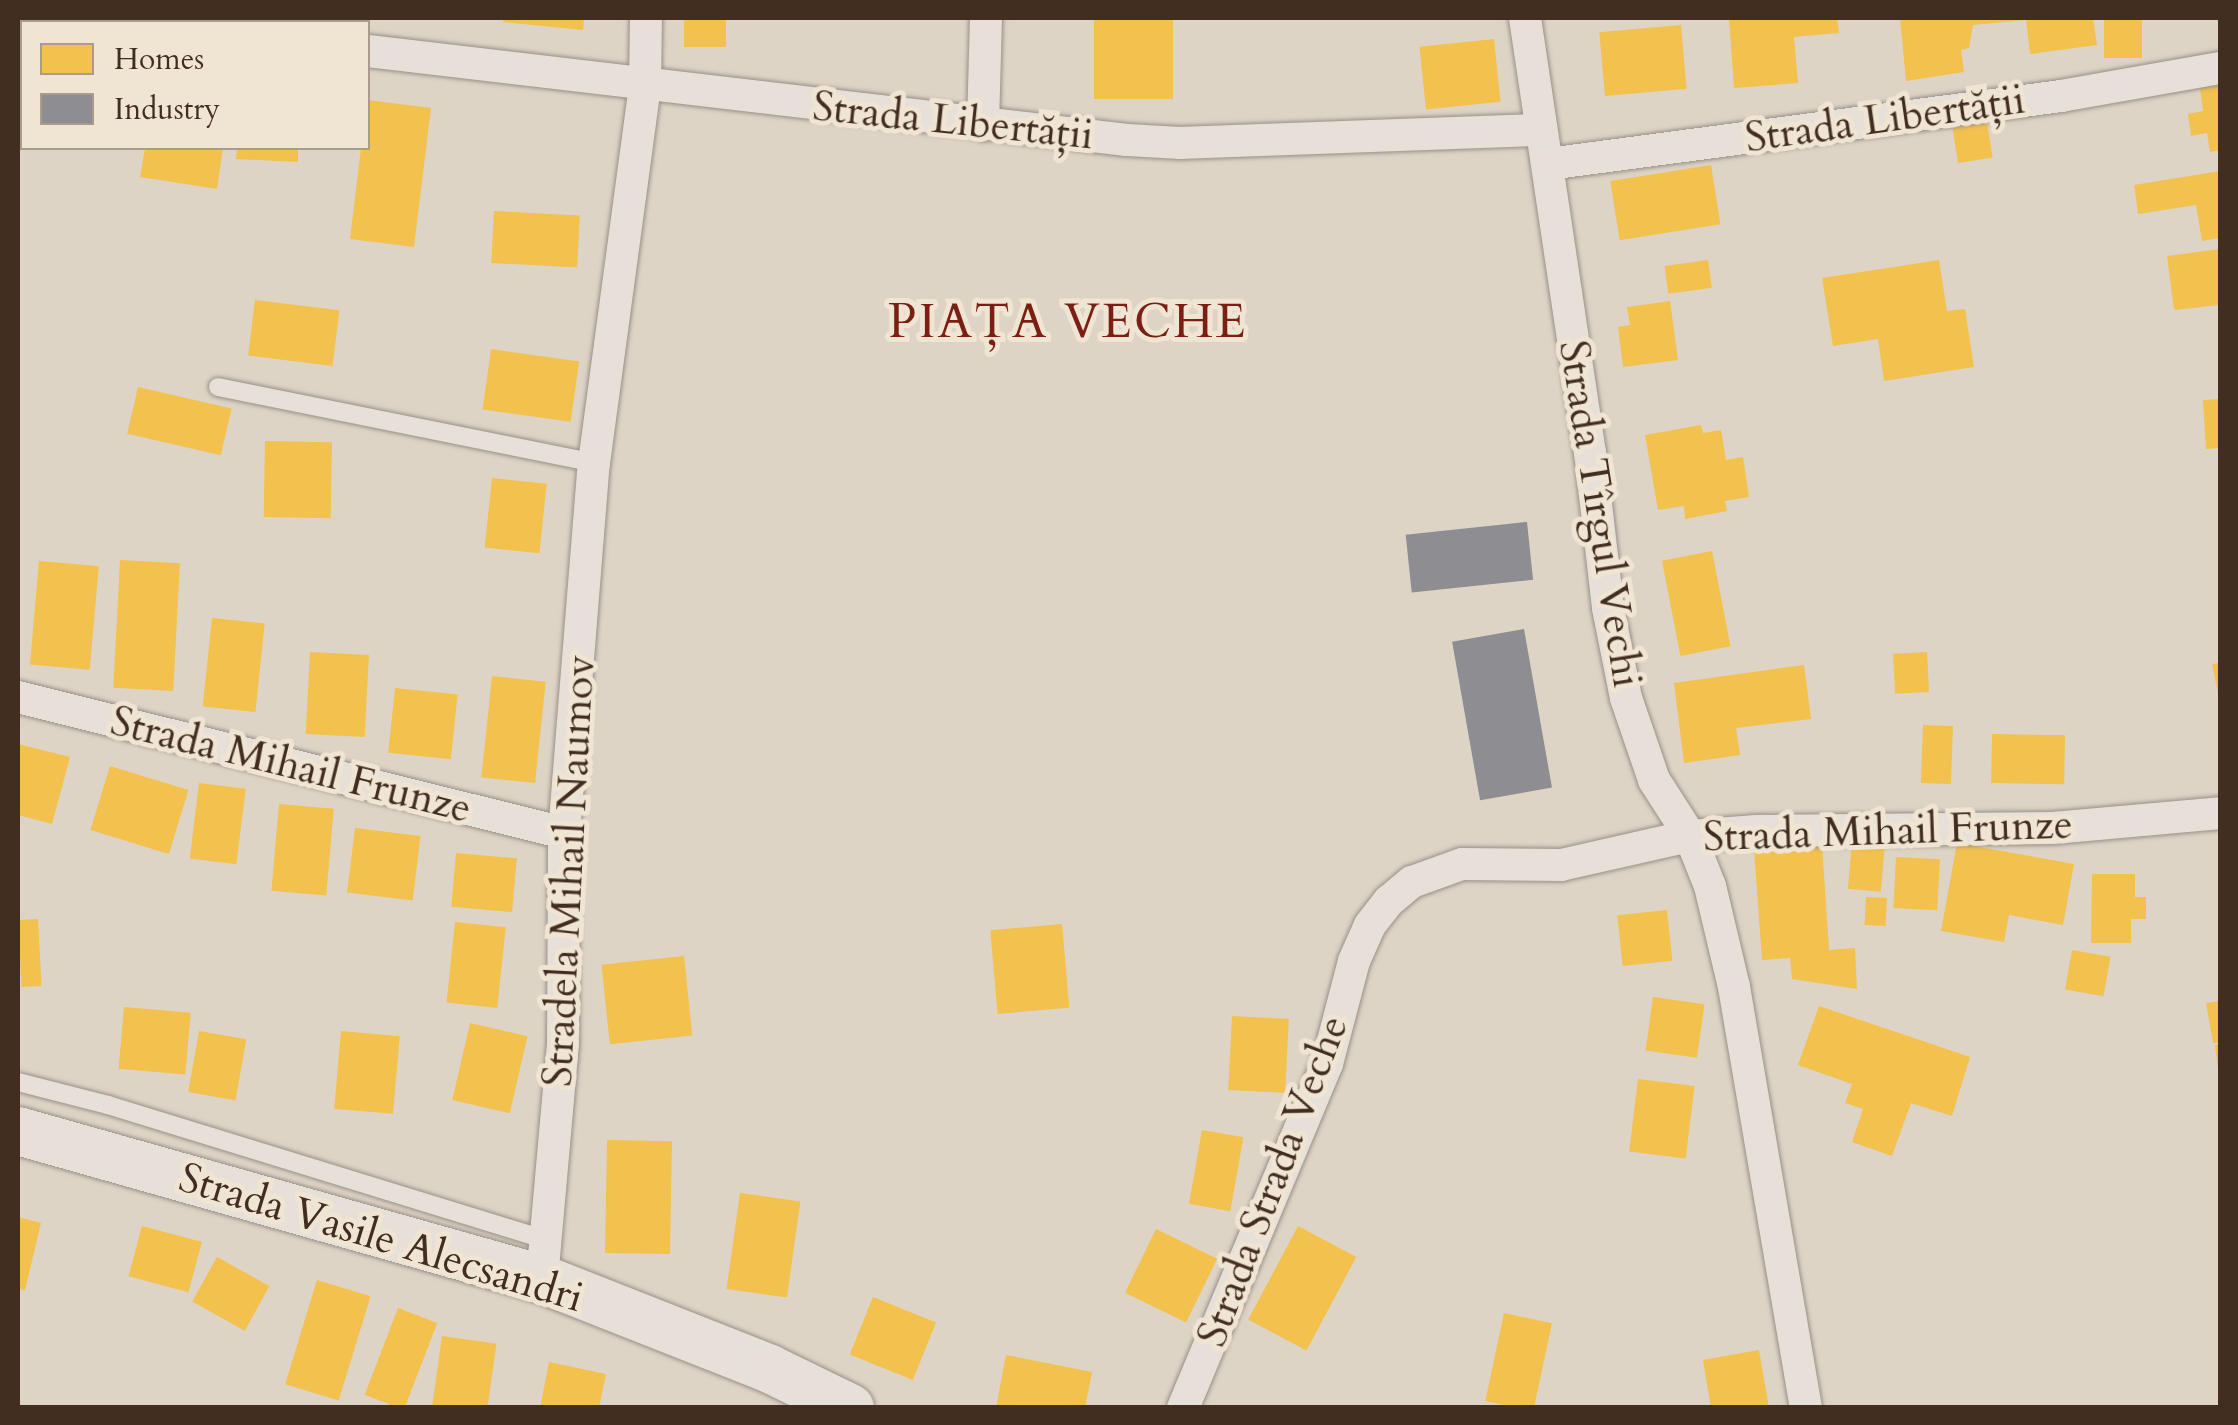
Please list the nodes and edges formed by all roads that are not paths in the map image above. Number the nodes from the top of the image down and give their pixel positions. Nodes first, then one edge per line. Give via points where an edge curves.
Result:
1 (646, 18) edge
2 (986, 18) edge
3 (1525, 18) edge
4 (370, 51) edge
5 (2220, 68) edge
6 (645, 86) junction
7 (983, 125) junction
8 (1541, 130) junction
9 (1548, 164) junction
10 (218, 387) dead end
11 (594, 463) junction
12 (18, 697) edge
13 (2220, 813) edge
14 (564, 833) junction
15 (1690, 836) junction
16 (1389, 901) joint
17 (18, 1082) edge
18 (18, 1132) edge
19 (544, 1259) junction
20 (850, 1408) edge
21 (1183, 1408) edge
22 (1806, 1408) edge

1 - 6 street, Stradela Mihail Naumov
2 - 7 street
3 - 8 street, Strada Tîrgul Vechi
4 - 6 street, Strada Libertății
5 - 9 street, Strada Libertății
6 - 7 street, Strada Libertății
6 - 11 street, Stradela Mihail Naumov
7 - 8 street, Strada Libertății via 1181,143
8 - 9 street, Strada Tîrgul Vechi
9 - 15 street, Strada Tîrgul Vechi via 1626,698 1654,780
10 - 11 lane
11 - 14 street, Stradela Mihail Naumov
12 - 14 street, Strada Mihail Frunze
13 - 15 street, Strada Mihail Frunze via 2054,828
14 - 19 street, Stradela Mihail Naumov via 563,1042
15 - 16 street, Strada Mihail Frunze via 1562,866 1462,864 1412,882
15 - 22 street, Strada Tîrgul Vechi via 1710,886 1734,987
16 - 21 street, Strada Strada Veche via 1354,961 1327,1064
17 - 19 lane via 108,1105
18 - 19 main road, Strada Vasile Alecsandri
19 - 20 main road, Strada Vasile Alecsandri

